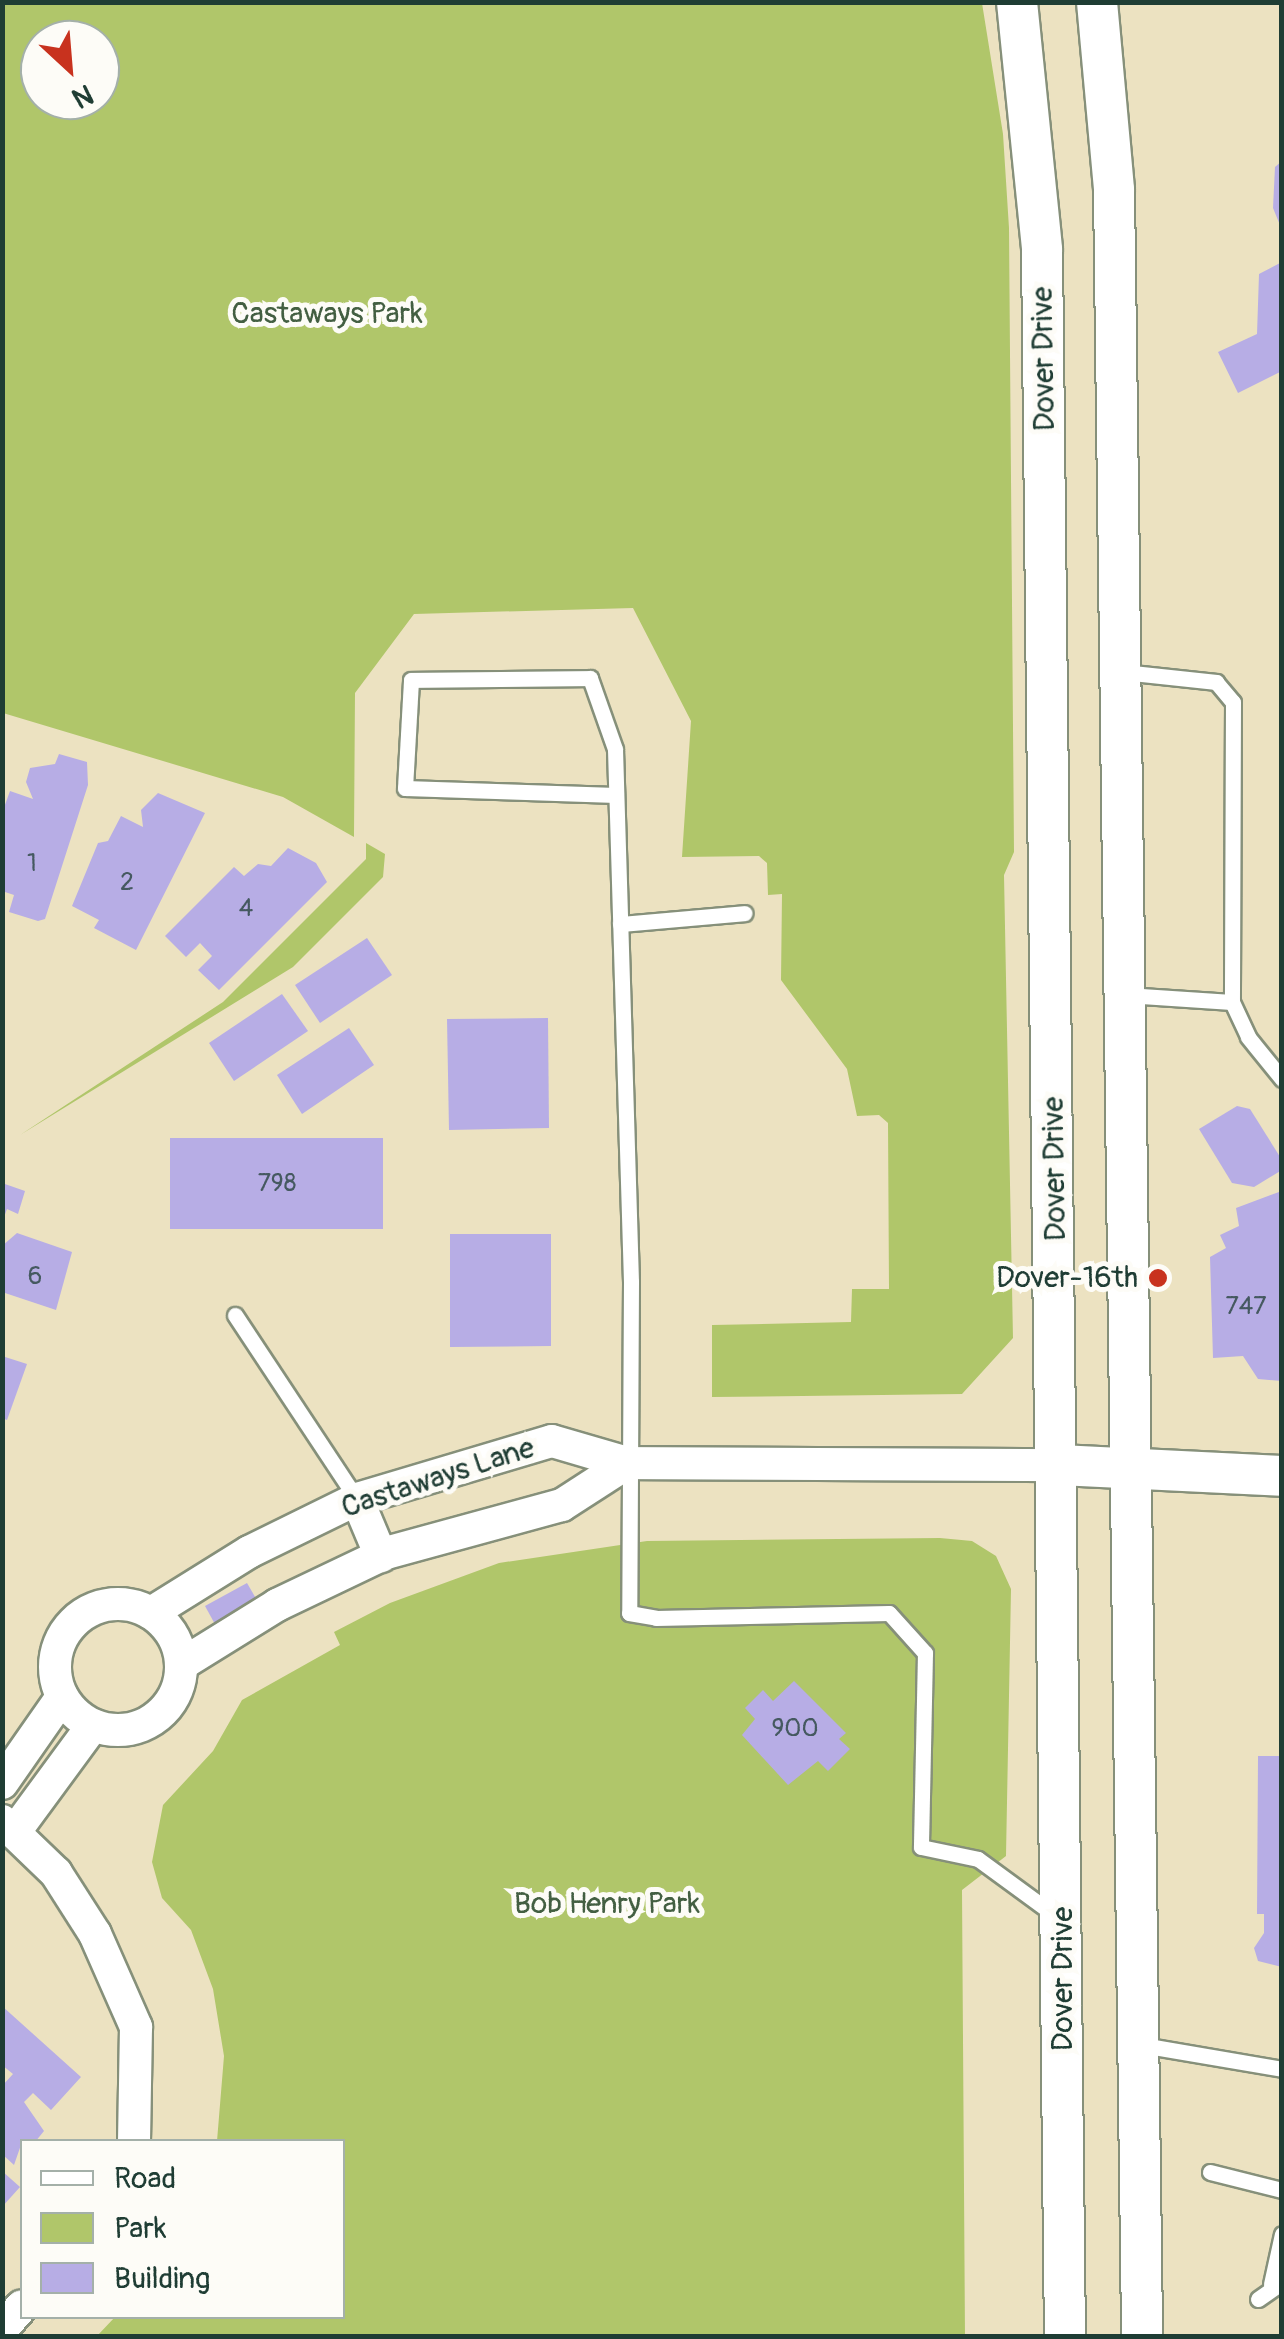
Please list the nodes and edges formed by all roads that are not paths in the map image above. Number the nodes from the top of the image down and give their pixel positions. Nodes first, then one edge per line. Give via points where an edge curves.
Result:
1 (1017, 2) edge
2 (1097, 2) edge
3 (1119, 671) junction
4 (616, 795) junction
5 (745, 913) dead end
6 (620, 924) junction
7 (1124, 994) junction
8 (1232, 1002) junction
9 (1282, 1079) edge
10 (234, 1315) dead end
11 (627, 1463) junction
12 (1059, 1465) junction
13 (1132, 1466) junction
14 (1282, 1476) edge
15 (357, 1499) junction
16 (380, 1556) junction
17 (151, 1613) junction
18 (182, 1664) junction
19 (62, 1698) junction
20 (93, 1725) junction
21 (2, 1782) edge
22 (9, 1825) edge
23 (1063, 1921) junction
24 (1142, 2046) junction
25 (1282, 2069) edge
26 (134, 2139) edge
27 (1210, 2172) dead end
28 (1282, 2190) edge
29 (1282, 2234) edge
30 (1276, 2285) edge
31 (1258, 2298) dead end
32 (20, 2308) edge
33 (2, 2329) edge
34 (1065, 2336) edge
35 (1142, 2336) edge

1 - 12 street, Dover Drive via 1042,250
2 - 3 street via 1114,190
3 - 7 street
3 - 8 lane via 1216,682 1233,702
4 - 4 lane via 615,749 590,678 411,680 405,788
4 - 6 lane
5 - 6 lane
6 - 11 lane via 630,1282
7 - 8 lane
7 - 13 street
8 - 9 lane via 1248,1036
10 - 15 lane
11 - 12 street, Castaways Lane
11 - 15 street, Castaways Lane via 552,1441
11 - 16 street, Castaways Lane via 562,1505
11 - 23 lane via 629,1613 656,1618 889,1612 925,1653 921,1847 978,1859
12 - 13 street
12 - 23 street, Dover Drive
13 - 14 street
13 - 24 street
15 - 16 street
15 - 17 street, Castaways Lane via 248,1552
16 - 18 street, Castaways Lane via 278,1605
17 - 18 street via 167,1626
17 - 19 street via 112,1605 74,1622 56,1657
18 - 20 street via 170,1704 154,1719 114,1730
19 - 20 street
19 - 21 street
20 - 22 street
22 - 26 street via 56,1873 95,1934 136,2027
23 - 34 street, Dover Drive
24 - 25 lane
24 - 35 street
27 - 28 lane
29 - 30 lane
30 - 31 lane
32 - 33 street

